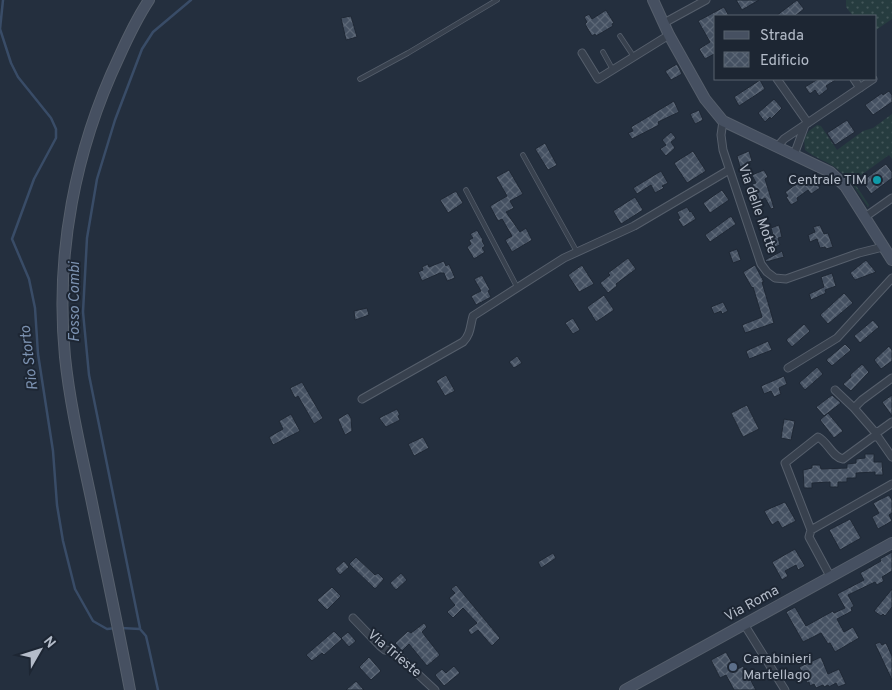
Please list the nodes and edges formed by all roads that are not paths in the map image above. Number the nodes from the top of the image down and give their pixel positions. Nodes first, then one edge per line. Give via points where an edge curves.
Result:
1 (149, 0) edge
2 (497, 0) edge
3 (653, 0) edge
4 (706, 0) edge
5 (664, 23) junction
6 (670, 35) junction
7 (620, 36) dead end
8 (603, 52) dead end
9 (582, 53) dead end
10 (634, 57) junction
11 (614, 70) junction
12 (360, 79) dead end
13 (778, 80) edge
14 (855, 80) edge
15 (871, 80) edge
16 (860, 88) junction
17 (723, 121) junction
18 (806, 124) junction
19 (777, 148) junction
20 (523, 155) dead end
21 (794, 155) junction
22 (730, 170) junction
23 (466, 190) dead end
24 (892, 198) edge
25 (865, 217) junction
26 (883, 247) junction
27 (577, 252) junction
28 (892, 260) edge
29 (892, 278) edge
30 (517, 287) junction
31 (788, 368) dead end
32 (892, 378) edge
33 (835, 390) dead end
34 (362, 399) dead end
35 (854, 408) junction
36 (892, 422) edge
37 (892, 457) edge
38 (892, 484) edge
39 (809, 526) junction
40 (892, 542) edge
41 (830, 576) junction
42 (353, 618) dead end
43 (744, 624) junction
44 (130, 690) edge
45 (435, 690) edge
46 (624, 690) edge
47 (785, 690) edge

1 - 44 main road via 126,40 88,131 66,234 63,273 63,324 70,395
2 - 12 lane
3 - 5 main road
4 - 5 street
5 - 6 main road
6 - 10 street
6 - 17 main road via 705,99
7 - 10 lane
8 - 11 lane
9 - 11 street via 598,80
10 - 11 street
13 - 18 street
14 - 16 street
15 - 16 street
16 - 18 street
17 - 19 main road
17 - 22 street, Via delle Motte via 723,150
18 - 19 street
18 - 21 street
19 - 21 main road
20 - 27 lane
21 - 25 main road via 836,177
22 - 26 street, Via delle Motte via 761,264 775,278 786,279
22 - 27 street via 634,226
23 - 30 lane
24 - 25 street
25 - 26 main road
26 - 28 main road
27 - 30 street
29 - 31 street via 838,338
30 - 34 street via 473,316 467,337 462,342
32 - 35 street
33 - 35 street
35 - 36 street via 874,431 878,432
37 - 39 street via 878,437 873,436 842,459 818,437 785,463
38 - 39 street via 820,525
39 - 41 street via 809,537
40 - 41 main road, Via Roma
41 - 43 main road, Via Roma
42 - 45 street, Via Trieste via 380,646 393,651
43 - 46 main road, Via Roma
43 - 47 street

